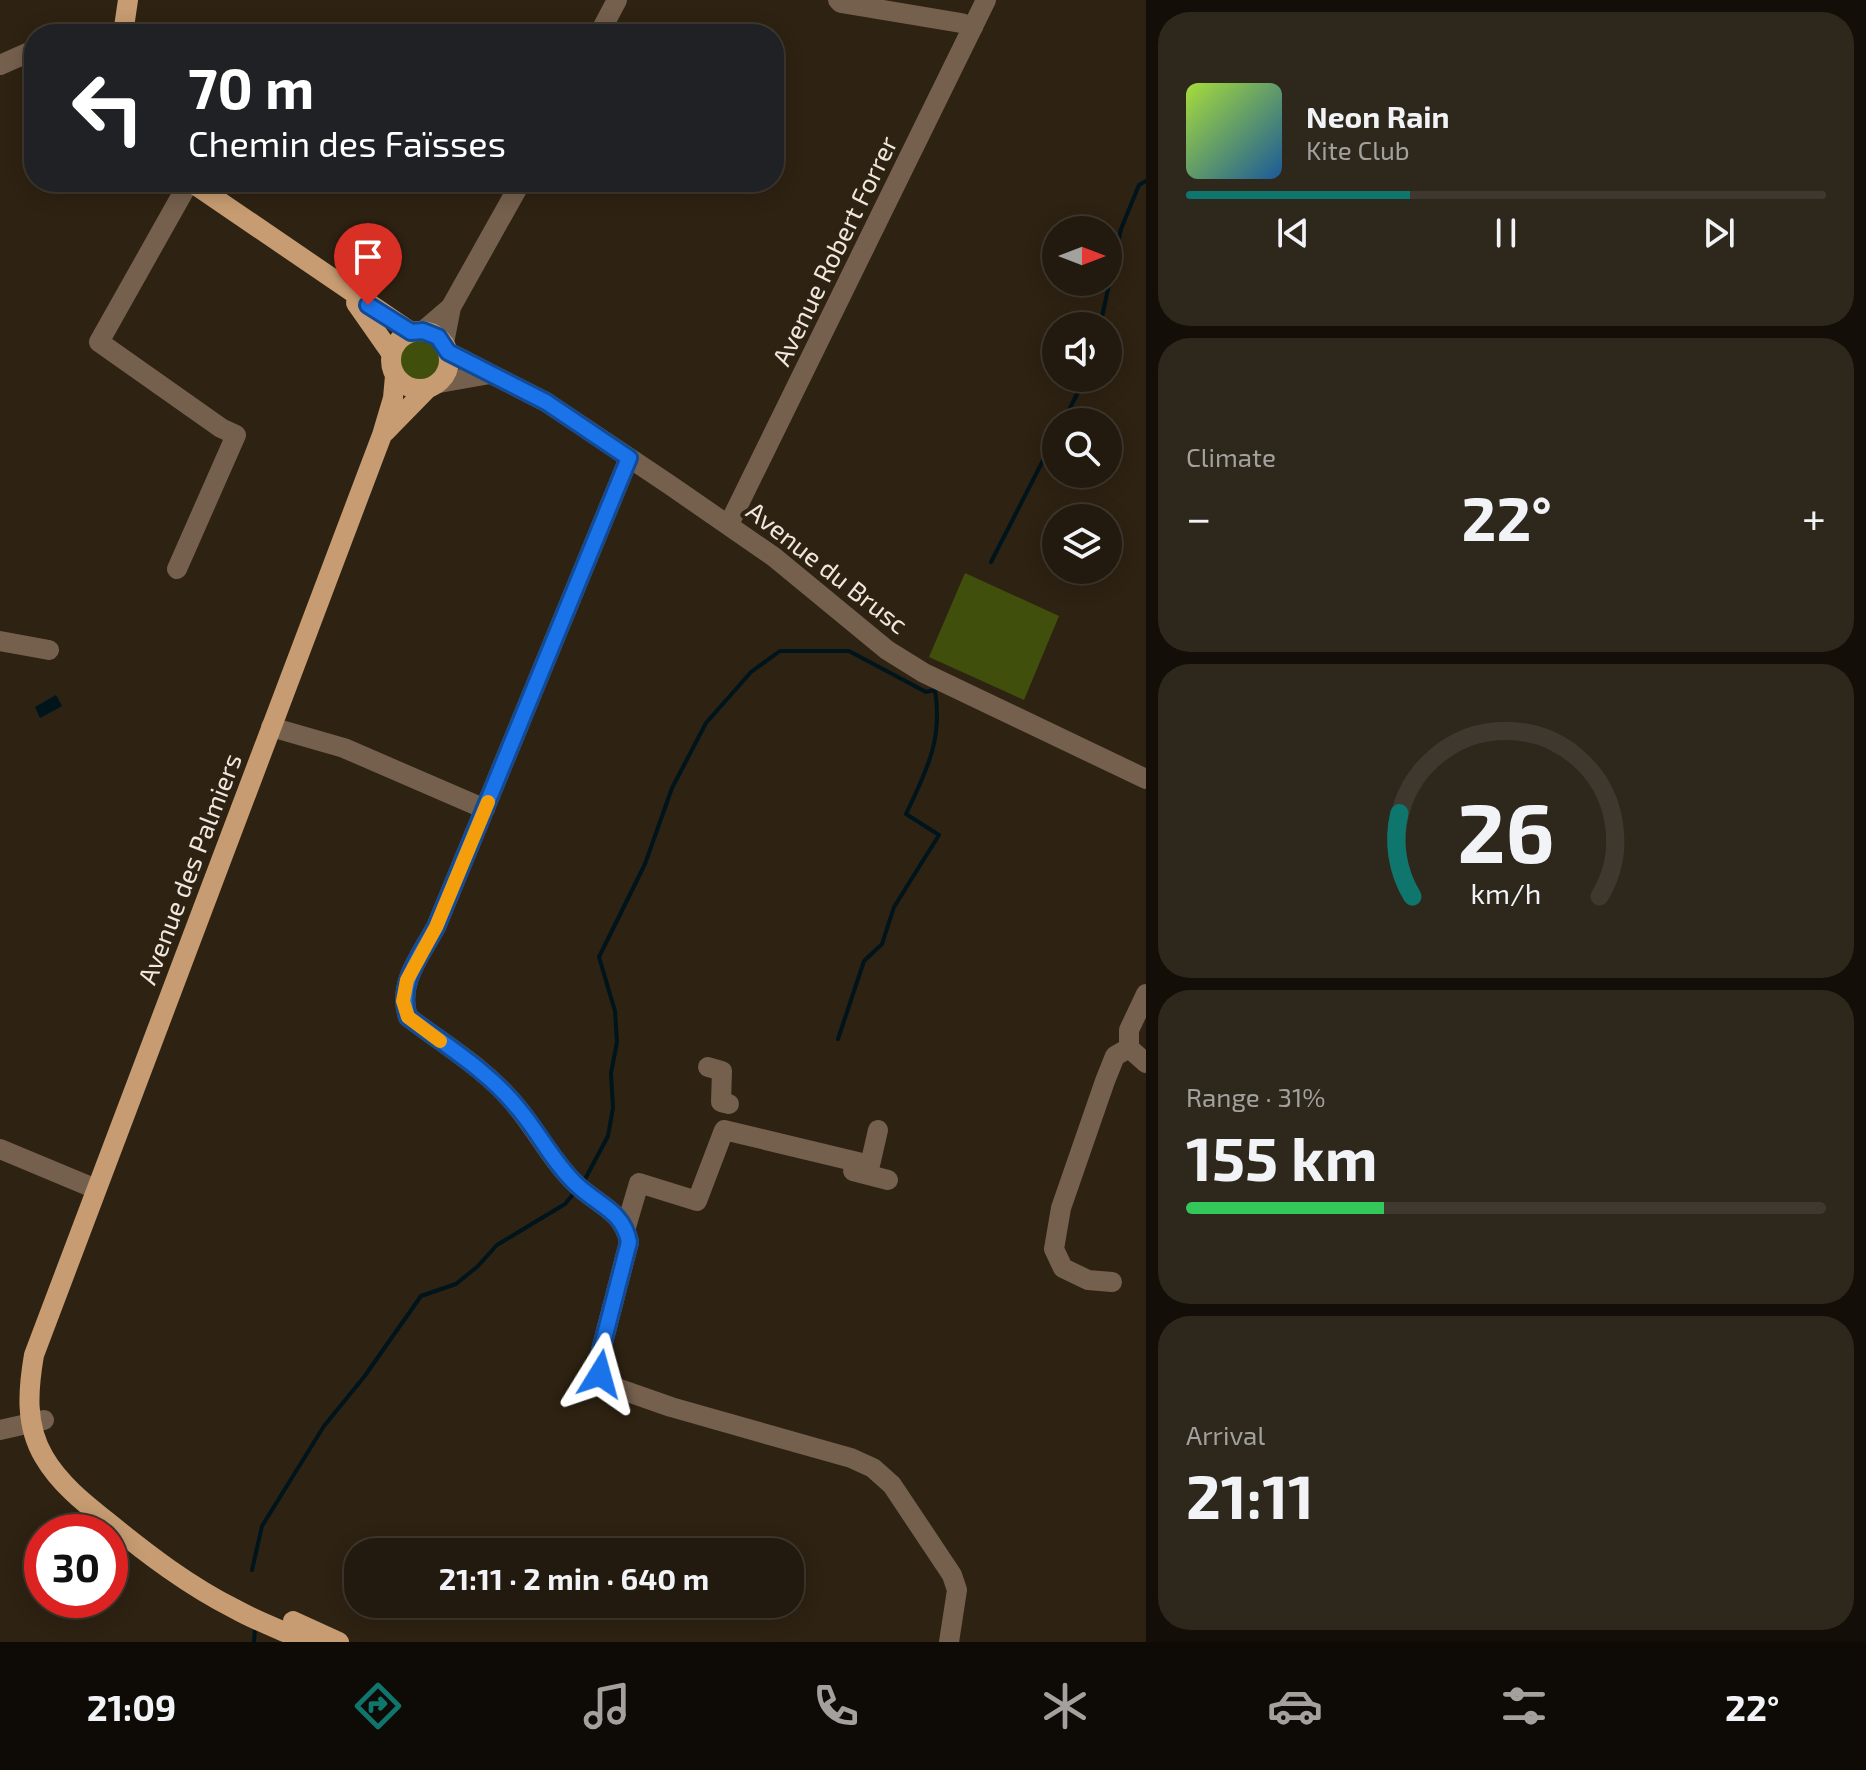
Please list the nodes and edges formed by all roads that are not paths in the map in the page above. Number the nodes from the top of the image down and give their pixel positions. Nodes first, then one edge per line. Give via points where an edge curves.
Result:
1 (128, 0) edge
2 (617, 0) edge
3 (838, 0) edge
4 (986, 0) edge
5 (124, 24) edge
6 (604, 24) edge
7 (973, 27) junction
8 (24, 54) edge
9 (0, 65) edge
10 (184, 192) edge
11 (205, 192) edge
12 (515, 192) edge
13 (343, 288) junction
14 (451, 307) junction
15 (417, 331) junction
16 (446, 348) junction
17 (391, 353) junction
18 (490, 374) junction
19 (395, 376) junction
20 (433, 386) junction
21 (382, 435) junction
22 (629, 458) junction
23 (729, 524) junction
24 (177, 569) dead end
25 (0, 641) edge
26 (49, 650) dead end
27 (271, 727) junction
28 (1146, 779) edge
29 (485, 809) junction
30 (1146, 994) edge
31 (1129, 1048) junction
32 (1146, 1063) edge
33 (708, 1067) dead end
34 (724, 1130) junction
35 (878, 1130) dead end
36 (797, 1147) junction
37 (0, 1149) edge
38 (888, 1180) dead end
39 (96, 1189) junction
40 (626, 1227) junction
41 (1112, 1282) dead end
42 (38, 1422) junction
43 (0, 1430) edge
44 (308, 1642) edge
45 (339, 1642) edge
46 (949, 1642) edge

1 - 5 main road
2 - 6 street
3 - 7 street
4 - 7 street, Avenue Robert Forrer
7 - 23 street, Avenue Robert Forrer
8 - 9 street
10 - 24 street via 99,342 236,435
11 - 13 main road
12 - 14 street
13 - 15 main road
13 - 17 main road
14 - 15 street
14 - 16 street
15 - 16 main road via 438,337
15 - 17 main road via 402,336
16 - 18 street, Avenue du Brusc
16 - 20 main road via 448,369
17 - 19 main road
18 - 20 street
18 - 22 street, Avenue du Brusc via 546,402
19 - 20 main road via 409,388
19 - 21 main road, Avenue des Palmiers
20 - 21 main road, Avenue des Palmiers
21 - 27 main road, Avenue des Palmiers
22 - 23 street, Avenue du Brusc
22 - 29 street
23 - 28 street, Avenue du Brusc via 887,650 924,673
25 - 26 street
27 - 29 street via 344,748
27 - 39 main road, Avenue des Palmiers
29 - 40 street via 436,927 407,980 403,1001 408,1017 499,1086 576,1184
30 - 31 street via 1129,1030
31 - 32 street
31 - 41 street via 1115,1056 1105,1081 1061,1208 1054,1249 1063,1268 1088,1280
33 - 34 street via 722,1071 721,1102 730,1100
34 - 36 street
34 - 40 street via 697,1201 639,1183
35 - 36 street via 870,1165
36 - 38 street via 803,1158
37 - 39 street
39 - 42 main road, Avenue des Palmiers via 34,1355 29,1408
40 - 46 street via 629,1242 599,1358 600,1374 611,1386 873,1468 892,1485 952,1575 957,1590
42 - 43 street
42 - 44 main road via 44,1456 62,1482 124,1535 234,1609
42 - 45 main road via 63,1464 167,1552 240,1596

